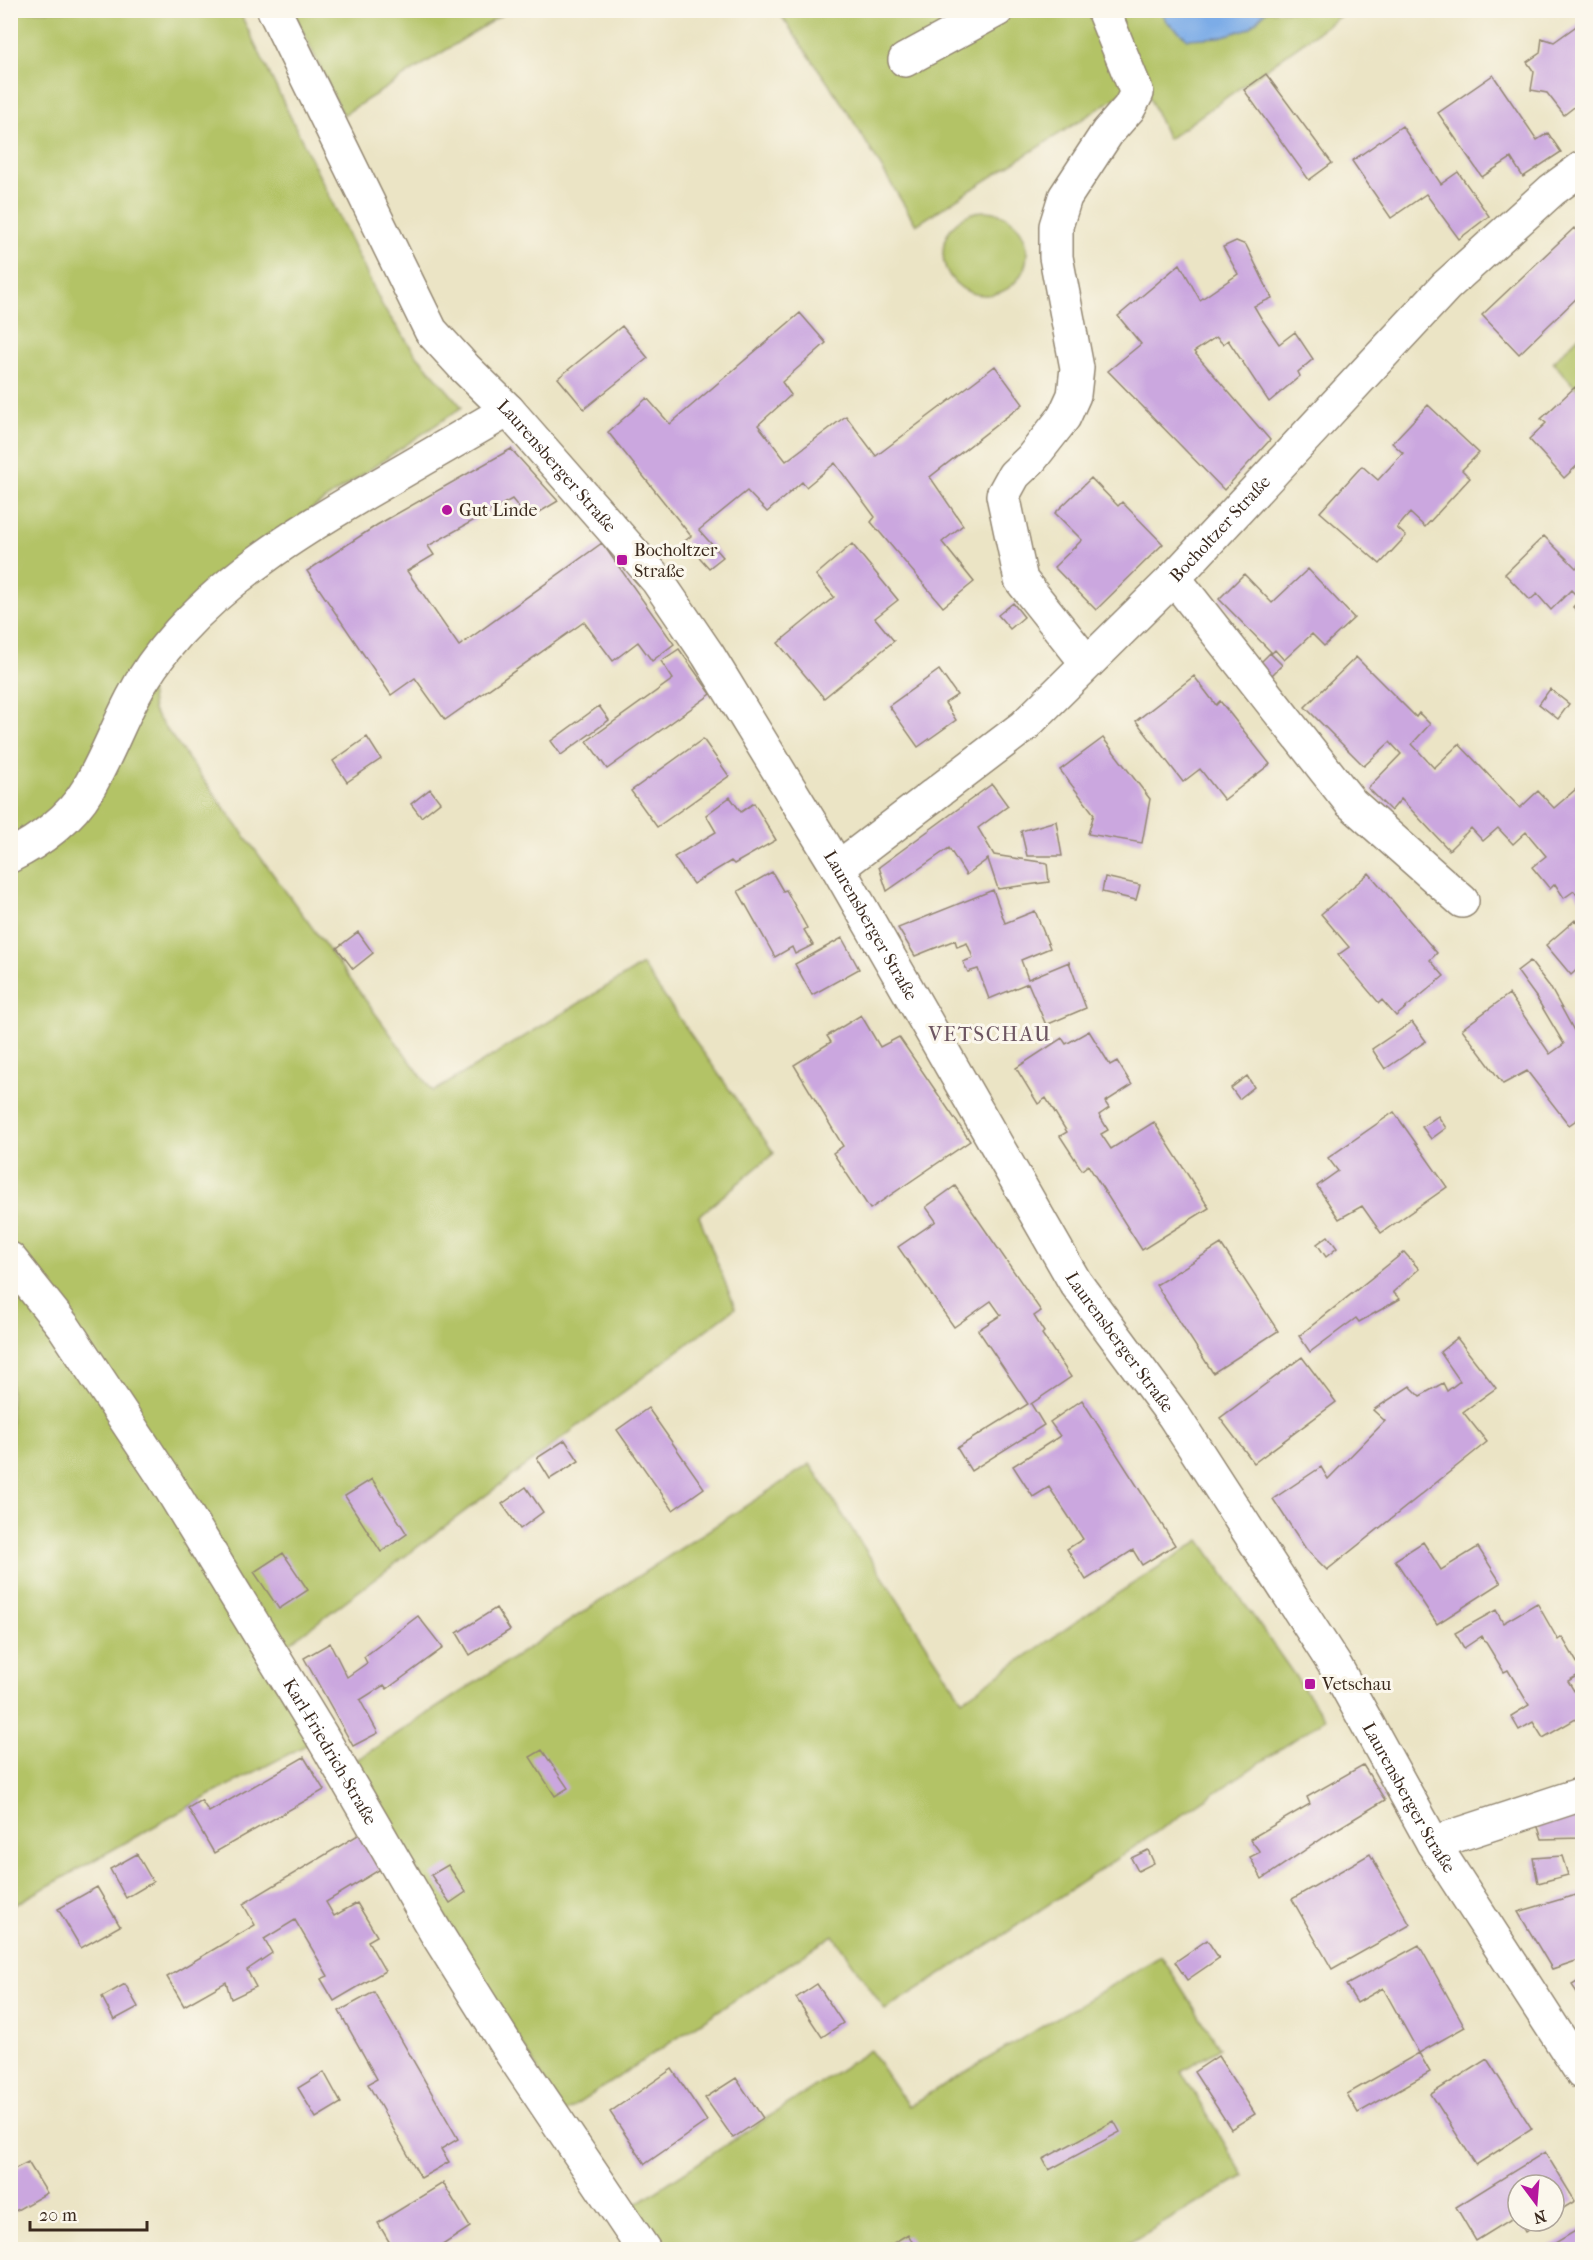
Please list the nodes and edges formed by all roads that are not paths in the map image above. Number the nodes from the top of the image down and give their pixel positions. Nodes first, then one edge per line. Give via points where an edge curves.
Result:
1 (274, 10) edge
2 (997, 10) edge
3 (1103, 10) edge
4 (905, 60) dead end
5 (1582, 168) edge
6 (508, 410) junction
7 (1174, 578) junction
8 (1087, 663) junction
9 (10, 856) edge
10 (838, 868) junction
11 (1462, 901) dead end
12 (10, 1259) edge
13 (1582, 1794) edge
14 (1433, 1842) junction
15 (1582, 2073) edge
16 (644, 2250) edge

1 - 6 street, Laurensberger Straße via 431,331
2 - 4 street
3 - 8 street via 1137,93 1065,197 1056,226 1056,257 1077,368 1074,395 1064,417 1014,475 1003,495 1021,580
5 - 7 street, Bocholtzer Straße via 1552,190 1446,286
6 - 9 street via 308,527 222,589 151,666 88,790 60,822 29,847
6 - 10 street, Laurensberger Straße via 657,580
7 - 8 street, Bocholtzer Straße
7 - 11 street via 1351,802
8 - 10 street, Bocholtzer Straße via 1024,726
10 - 14 street, Laurensberger Straße via 1075,1282 1174,1416 1336,1667
12 - 16 street, Karl-Friedrich-Straße via 64,1327 163,1476 441,1941
13 - 14 street
14 - 15 street, Laurensberger Straße

